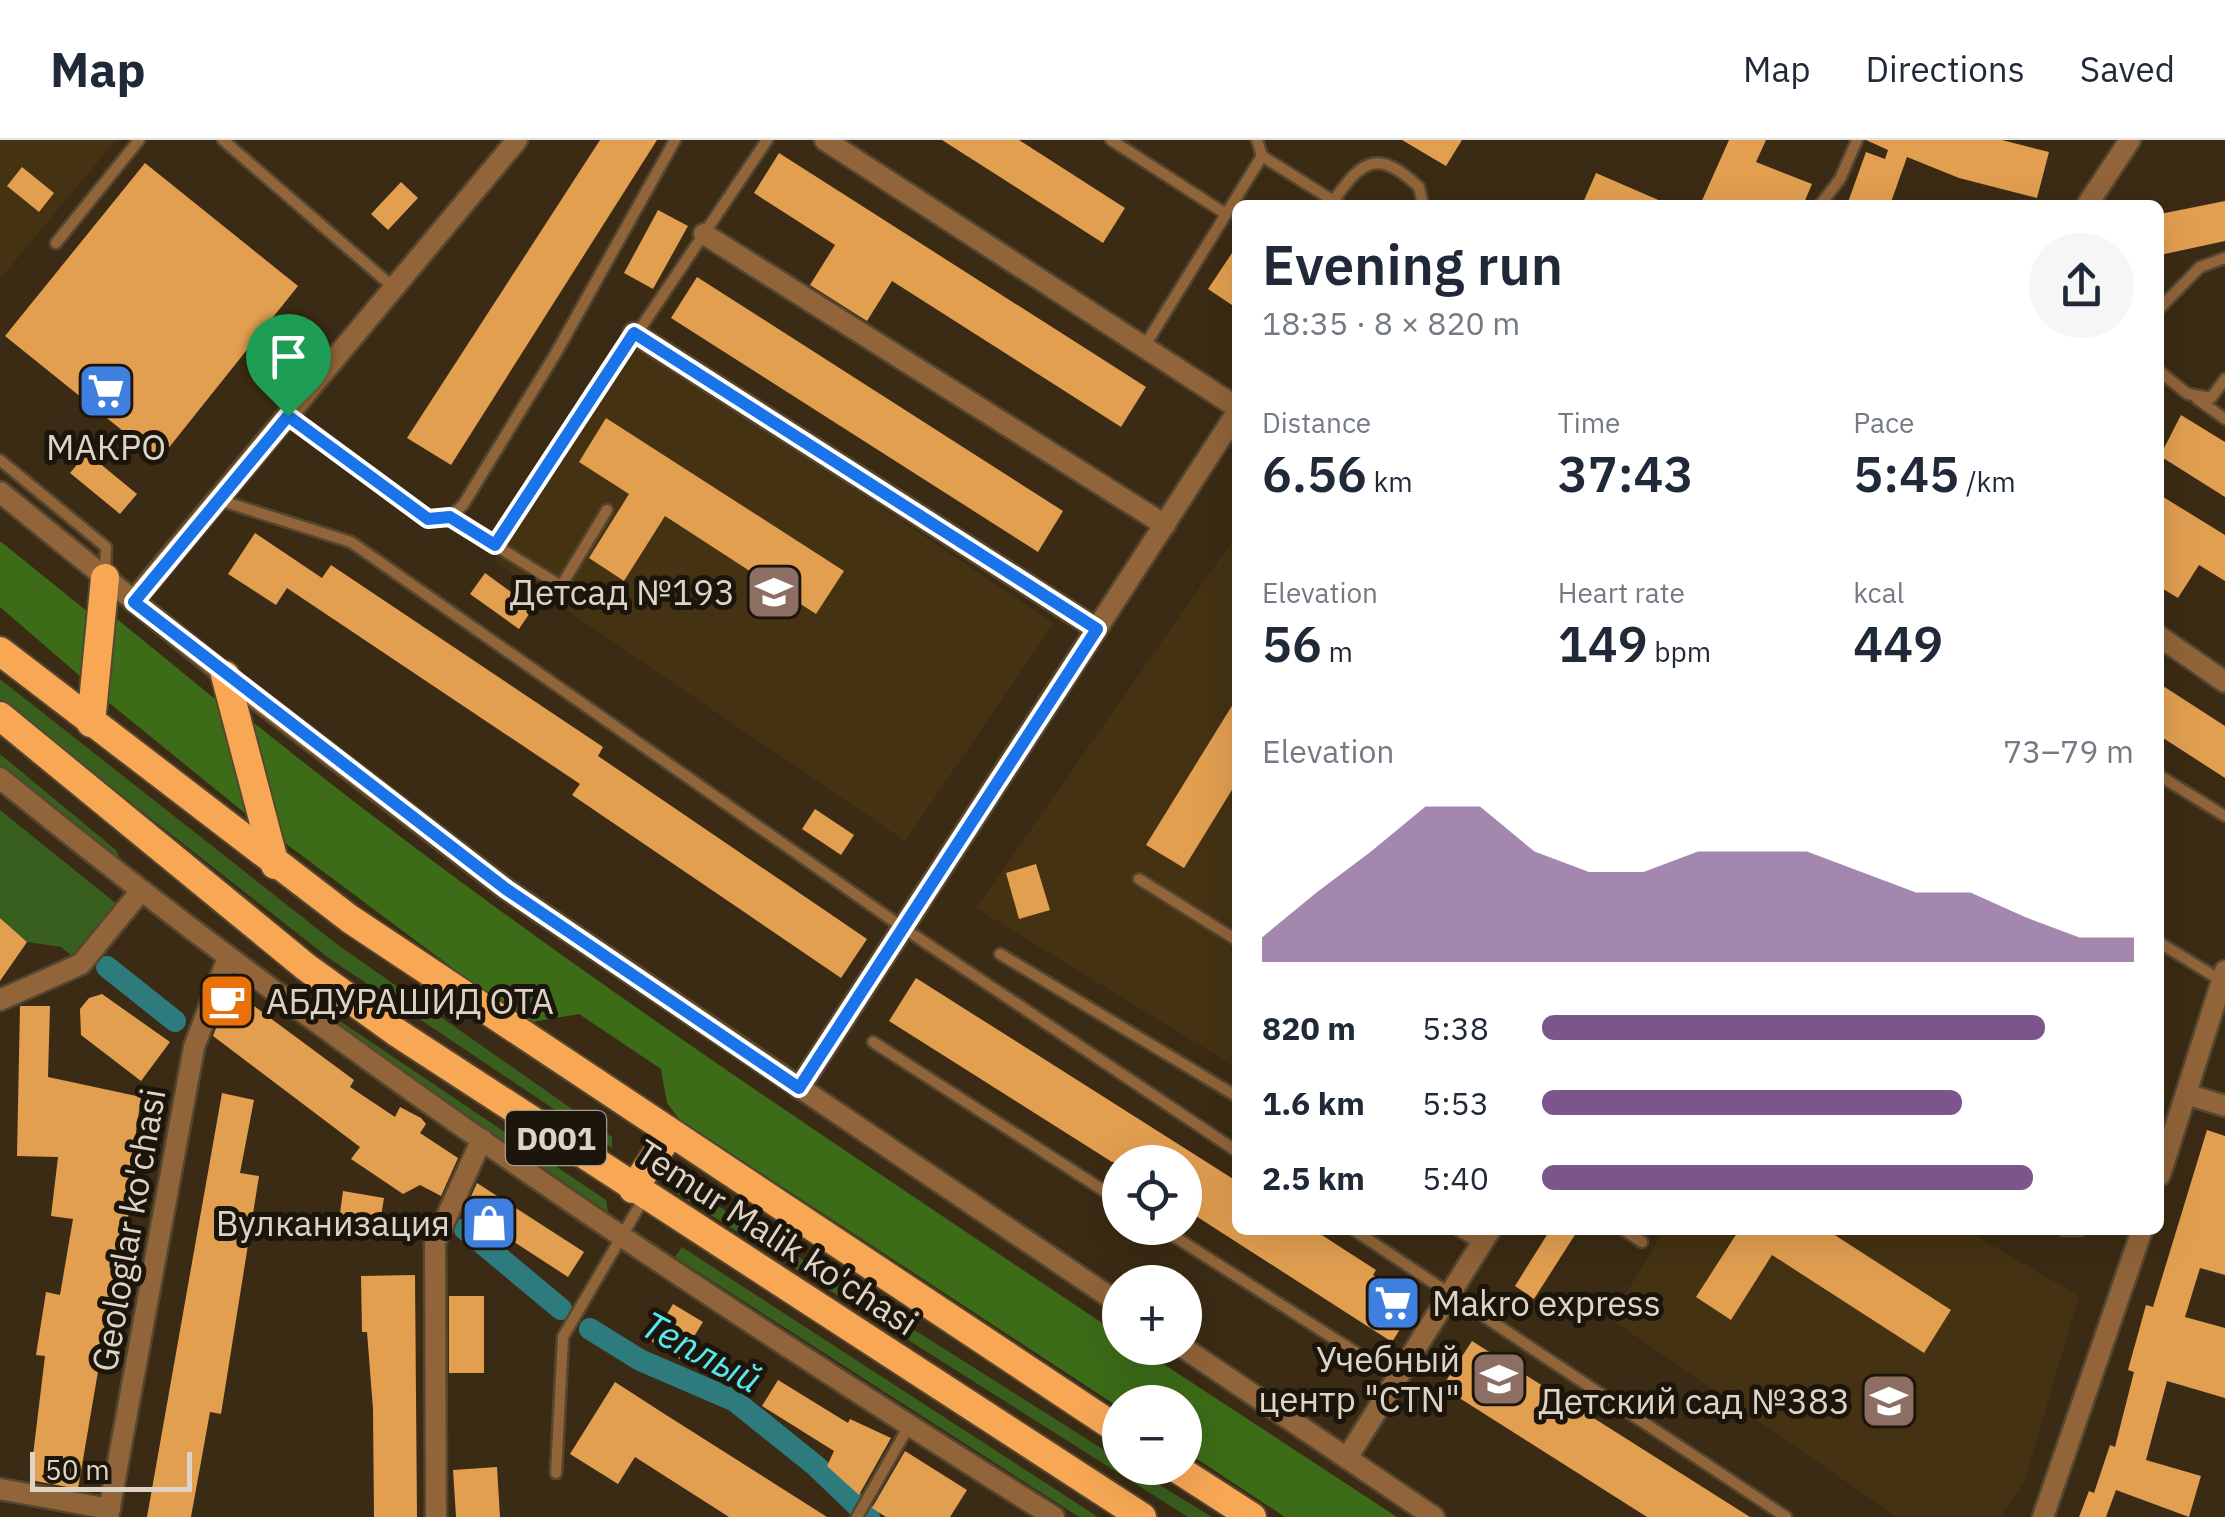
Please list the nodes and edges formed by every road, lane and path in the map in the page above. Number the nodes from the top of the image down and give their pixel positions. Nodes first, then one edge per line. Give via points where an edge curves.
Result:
1 (139, 140) edge
2 (222, 140) edge
3 (516, 140) edge
4 (676, 140) edge
5 (767, 140) edge
6 (825, 140) edge
7 (1111, 140) edge
8 (1257, 140) edge
9 (1857, 140) edge
10 (2130, 140) edge
11 (1262, 156) junction
12 (1235, 200) edge
13 (1332, 200) edge
14 (1339, 200) edge
15 (1421, 200) edge
16 (1824, 200) edge
17 (2090, 200) edge
18 (1232, 204) edge
19 (1226, 214) junction
20 (704, 234) junction
21 (56, 242) dead end
22 (2225, 258) edge
23 (393, 287) junction
24 (2164, 304) edge
25 (634, 333) junction
26 (1142, 350) junction
27 (2164, 375) edge
28 (2225, 378) edge
29 (2195, 398) junction
30 (1232, 406) edge
31 (288, 416) junction
32 (2225, 419) edge
33 (1232, 420) edge
34 (0, 460) edge
35 (0, 492) edge
36 (219, 500) junction
37 (607, 510) dead end
38 (450, 517) junction
39 (1165, 526) junction
40 (495, 545) junction
41 (104, 578) junction
42 (134, 602) junction
43 (1097, 629) junction
44 (2164, 640) edge
45 (0, 651) edge
46 (226, 674) junction
47 (2225, 682) edge
48 (0, 716) edge
49 (91, 723) junction
50 (0, 778) edge
51 (2164, 778) edge
52 (2225, 816) edge
53 (275, 865) junction
54 (1139, 879) dead end
55 (140, 892) junction
56 (902, 927) junction
57 (1232, 938) edge
58 (2164, 945) edge
59 (1000, 954) dead end
60 (227, 960) junction
61 (2223, 976) edge
62 (0, 1000) edge
63 (873, 1042) dead end
64 (799, 1088) junction
65 (1232, 1093) edge
66 (2186, 1094) junction
67 (2225, 1106) edge
68 (2167, 1128) edge
69 (669, 1135) junction
70 (482, 1139) junction
71 (1232, 1148) edge
72 (1102, 1189) edge
73 (639, 1193) junction
74 (623, 1234) junction
75 (1362, 1235) edge
76 (1632, 1235) edge
77 (2140, 1235) edge
78 (1486, 1237) edge
79 (1642, 1242) dead end
80 (1188, 1245) edge
81 (1102, 1292) edge
82 (1450, 1294) junction
83 (1202, 1360) edge
84 (1396, 1378) junction
85 (1102, 1418) edge
86 (910, 1424) junction
87 (1347, 1458) junction
88 (556, 1473) dead end
89 (1202, 1485) edge
90 (0, 1489) edge
91 (109, 1513) edge
92 (436, 1517) edge
93 (856, 1517) edge
94 (1054, 1517) edge
95 (1142, 1517) edge
96 (1252, 1517) edge
97 (1434, 1517) edge
98 (1786, 1517) edge
99 (2043, 1517) edge

1 - 21 lane
2 - 23 lane
3 - 23 street
4 - 38 lane via 556,354
5 - 20 lane
6 - 26 street
7 - 19 lane
8 - 11 lane
9 - 16 lane
10 - 17 street
11 - 12 lane
11 - 13 lane
14 - 15 lane via 1355,170 1384,162 1419,186
18 - 19 lane
19 - 26 lane
20 - 25 lane
20 - 39 street
22 - 24 lane via 2200,267
23 - 31 street
25 - 40 lane
25 - 43 street
26 - 30 street
27 - 29 lane
28 - 29 lane via 2212,398
29 - 32 lane
31 - 36 street
31 - 38 lane via 428,519
33 - 39 street
34 - 41 lane via 106,547
35 - 41 street
36 - 42 street
36 - 56 lane via 352,542
37 - 40 lane via 560,586
38 - 40 lane
39 - 43 street
41 - 42 street
41 - 49 highway
42 - 46 street
43 - 56 street
44 - 47 street
45 - 49 highway, Temur Malik ko'chasi / D001
46 - 53 highway
46 - 64 street via 506,889
48 - 73 highway, Temur Malik ko'chasi / D001 via 306,967
49 - 53 highway, Temur Malik ko'chasi / D001
50 - 55 street
51 - 52 lane
53 - 69 highway, Temur Malik ko'chasi / D001
54 - 57 lane
55 - 60 street
55 - 62 street via 81,964
56 - 64 street
56 - 71 lane
58 - 61 lane
59 - 65 lane
60 - 70 street
60 - 91 street, Geologlar ko'chasi via 194,1047
61 - 66 street
63 - 72 lane
64 - 81 street
66 - 67 street
66 - 68 street
69 - 73 highway
69 - 85 highway, Temur Malik ko'chasi / D001
70 - 74 street
70 - 92 street via 435,1242
73 - 74 lane
73 - 95 highway, Temur Malik ko'chasi / D001
74 - 86 street
74 - 88 lane via 563,1336
75 - 82 lane
76 - 79 lane
77 - 99 street
78 - 82 street
80 - 84 lane
82 - 84 street
82 - 98 lane
83 - 87 street
84 - 87 street
86 - 93 lane
86 - 94 street
87 - 97 street
89 - 96 highway
90 - 91 street

